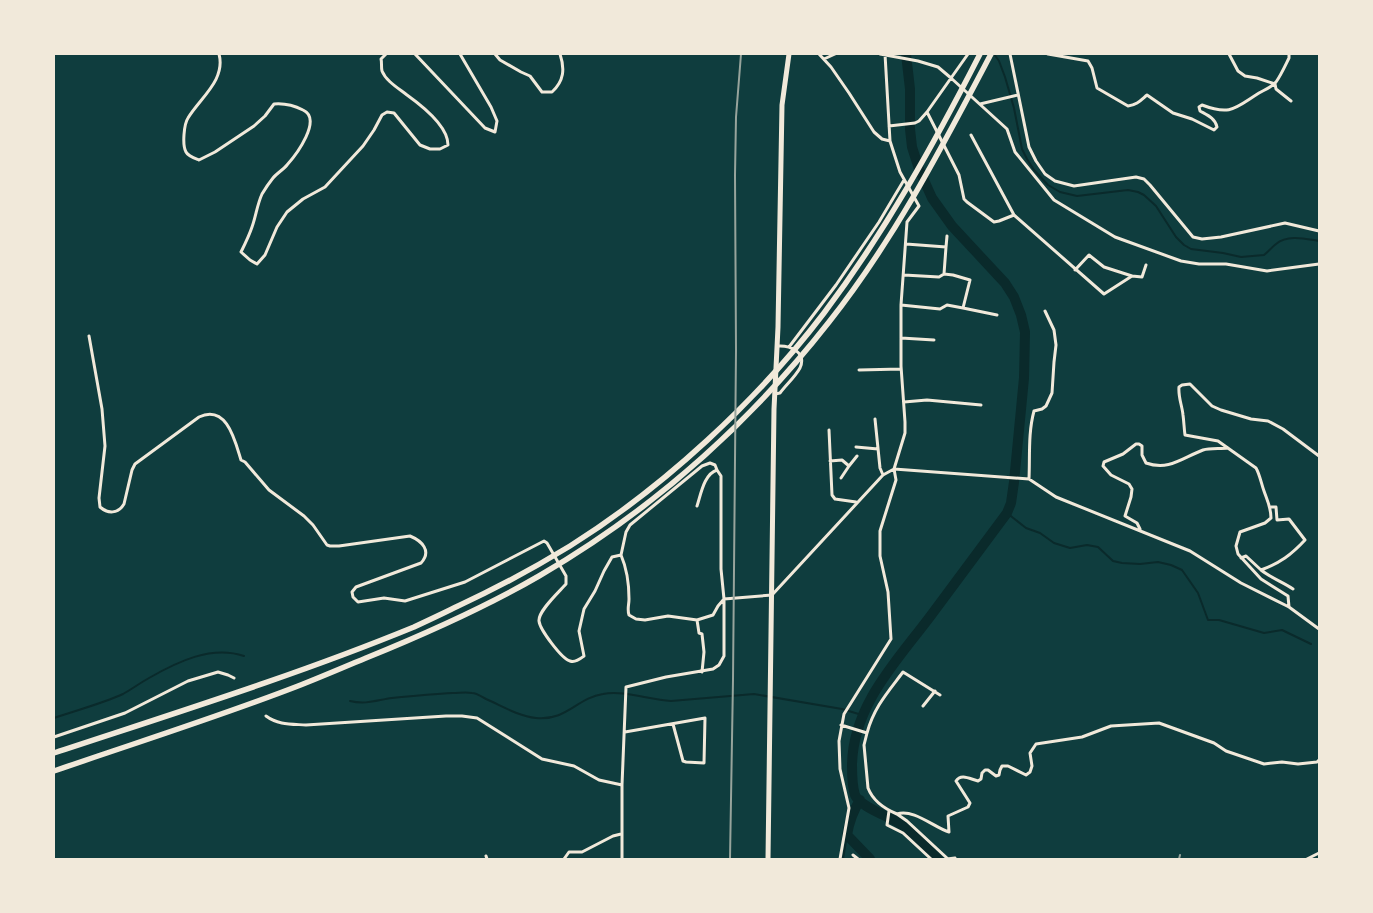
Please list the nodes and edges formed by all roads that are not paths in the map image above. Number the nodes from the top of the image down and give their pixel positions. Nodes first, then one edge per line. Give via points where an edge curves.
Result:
1 (219, 54) edge
2 (386, 54) edge
3 (415, 54) edge
4 (460, 54) edge
5 (495, 54) edge
6 (560, 54) edge
7 (789, 54) edge
8 (819, 54) edge
9 (835, 54) edge
10 (880, 54) edge
11 (884, 54) edge
12 (968, 54) edge
13 (980, 54) edge
14 (990, 54) edge
15 (1010, 54) edge
16 (1048, 54) edge
17 (1229, 54) edge
18 (1289, 54) edge
19 (824, 59) junction
20 (951, 78) junction
21 (1275, 84) junction
22 (1016, 96) junction
23 (1292, 102) dead end
24 (980, 104) junction
25 (927, 112) junction
26 (889, 126) junction
27 (971, 135) dead end
28 (890, 140) junction
29 (904, 179) junction
30 (1014, 215) junction
31 (1319, 230) edge
32 (947, 236) dead end
33 (906, 244) junction
34 (946, 247) junction
35 (1319, 264) edge
36 (1146, 265) dead end
37 (1075, 270) junction
38 (944, 274) junction
39 (904, 275) junction
40 (1132, 276) junction
41 (901, 305) junction
42 (963, 308) junction
43 (1045, 311) dead end
44 (997, 315) dead end
45 (89, 336) dead end
46 (901, 338) junction
47 (934, 340) dead end
48 (777, 346) junction
49 (789, 347) junction
50 (901, 369) junction
51 (859, 370) dead end
52 (775, 394) junction
53 (904, 402) junction
54 (981, 405) dead end
55 (875, 420) dead end
56 (829, 430) dead end
57 (856, 447) dead end
58 (1228, 448) junction
59 (878, 449) junction
60 (857, 456) dead end
61 (1319, 456) edge
62 (830, 460) junction
63 (849, 466) junction
64 (894, 469) junction
65 (717, 470) junction
66 (883, 475) junction
67 (840, 478) dead end
68 (1027, 478) junction
69 (857, 502) junction
70 (697, 506) dead end
71 (1271, 507) junction
72 (1140, 530) junction
73 (621, 555) junction
74 (1241, 558) junction
75 (1261, 570) junction
76 (1293, 589) dead end
77 (772, 595) junction
78 (724, 599) junction
79 (1288, 608) junction
80 (697, 620) junction
81 (1319, 629) edge
82 (702, 672) junction
83 (234, 678) dead end
84 (935, 691) junction
85 (940, 695) dead end
86 (923, 706) dead end
87 (266, 716) dead end
88 (673, 724) junction
89 (843, 725) junction
90 (625, 732) junction
91 (866, 732) junction
92 (54, 737) edge
93 (54, 753) edge
94 (1319, 760) edge
95 (54, 771) edge
96 (622, 785) junction
97 (889, 811) junction
98 (897, 814) junction
99 (622, 834) junction
100 (1319, 854) edge
101 (852, 856) dead end
102 (955, 858) edge
103 (564, 859) edge
104 (622, 859) edge
105 (768, 859) edge
106 (840, 859) edge
107 (858, 859) edge
108 (931, 859) edge
109 (947, 859) edge
110 (1307, 859) edge

1 - 2 street via 221,63 210,90 187,119 184,142 186,152 192,157 199,160 215,152 254,126 274,104 284,103 307,111 311,119 304,141 288,165 273,178 256,210 253,226 241,252 257,264 287,212 325,187 363,146 382,115 394,113 420,145 440,149 448,145 448,138 441,127 382,71 381,59
3 - 4 street via 486,128 495,132 497,122 491,108
5 - 6 street via 530,76 542,92 552,92 562,78 564,66
7 - 48 highway via 782,105
8 - 19 street
9 - 19 street
10 - 20 street via 918,60 938,67
11 - 26 street
12 - 20 street
13 - 93 highway via 907,189 822,315 784,362 735,413 658,482 603,524 533,568 416,626 294,673
14 - 95 highway via 914,197 867,271 791,368 748,414 664,490 608,532 538,577 420,636 298,686
15 - 22 street
16 - 21 street via 1088,61 1097,88 1128,106 1147,95 1173,114 1192,118 1214,130 1216,122 1199,107 1231,110
17 - 21 street via 1238,71 1245,76
18 - 21 street via 1290,58
19 - 28 street via 874,132 882,139
20 - 24 street
20 - 25 street
21 - 23 street via 1276,89
22 - 24 street
22 - 31 street via 1036,161 1045,174 1055,180 1074,186 1136,177 1144,179 1193,237 1202,239 1285,224
24 - 35 street via 1008,130 1015,152 1054,200 1115,236 1181,262 1226,264 1267,271
25 - 26 street via 915,123
25 - 30 street via 960,175 964,199 994,222
26 - 28 street
27 - 30 street
28 - 29 street
29 - 33 street via 919,206 907,222
29 - 49 street via 836,285
30 - 37 street
32 - 34 street
33 - 34 street
33 - 39 street
34 - 38 street
36 - 40 street via 1142,277
37 - 40 street via 1089,254 1104,267
37 - 40 street via 1104,294
38 - 39 street via 939,277
38 - 42 street via 970,280
39 - 41 street
41 - 42 street
41 - 46 street
42 - 44 street
43 - 68 street via 1054,330 1056,345 1052,393 1046,406 1034,412
45 - 73 street via 102,409 105,446 99,498 100,507 105,512 121,509 135,464 199,417 212,414 227,423 241,460 269,490 304,516 326,545 410,536 419,539 424,546 425,559 356,587 352,592 358,602 384,598 405,601 465,582 547,543 566,576 566,584 541,613 539,622 562,656 570,661 584,656 579,631 584,609 612,557
46 - 47 street
46 - 50 street
48 - 49 street
48 - 52 highway
49 - 52 street via 799,353 801,366 780,393
50 - 51 street
50 - 53 street
52 - 77 highway
53 - 54 street via 927,400
53 - 64 street via 905,433
55 - 59 street
56 - 62 street
57 - 59 street
58 - 61 street via 1218,441 1185,435 1178,387 1190,384 1212,406 1268,421
58 - 71 street via 1256,468
58 - 72 street via 1205,449 1158,467 1146,463 1142,446 1136,444 1104,462 1111,475 1132,489 1125,516 1137,523
59 - 66 street
60 - 63 street
62 - 63 street via 842,460
62 - 69 street via 832,495 835,499
63 - 67 street
64 - 66 street
64 - 68 street
64 - 89 street via 896,480 880,531 880,556 888,592 891,639 844,713
65 - 70 street via 707,477
65 - 73 street via 710,463 702,466 630,525
65 - 78 street via 721,476
66 - 69 street
68 - 72 street via 1056,497
69 - 77 street
71 - 74 street via 1271,518 1265,523 1240,532 1236,546
71 - 75 street via 1276,507 1277,520 1289,519 1305,540 1276,564
72 - 79 street via 1190,551
73 - 80 street via 626,566 629,615 645,620 668,616
74 - 75 street via 1246,556
74 - 79 street via 1267,584 1288,596
75 - 76 street
77 - 78 street
77 - 105 highway
78 - 80 street via 713,615
78 - 82 street via 724,656 719,665
79 - 81 street
80 - 82 street via 704,652
82 - 90 street via 626,687
83 - 92 street via 218,672 188,681 125,714
84 - 85 street
84 - 86 street
84 - 91 street via 903,672 878,704
87 - 96 street via 284,724 306,725 446,716 477,718 542,759 574,766 599,780
88 - 88 street via 705,718 704,763 683,760
88 - 90 street
89 - 91 street
89 - 106 street via 839,741 840,769 849,808
90 - 96 street
91 - 97 street via 864,745 870,795
94 - 98 street via 1264,764 1226,752 1214,742 1160,723 1111,726 1082,737 1036,744 1030,753 1032,766 1026,775 1002,766 999,775 985,770 978,781 962,776 958,778 956,781 970,803 948,816 949,832 920,817
96 - 99 street
97 - 98 street
97 - 108 street via 887,824 903,833
98 - 109 street
99 - 103 street via 582,852 569,852
99 - 104 street
100 - 110 street
101 - 107 street
102 - 109 street

